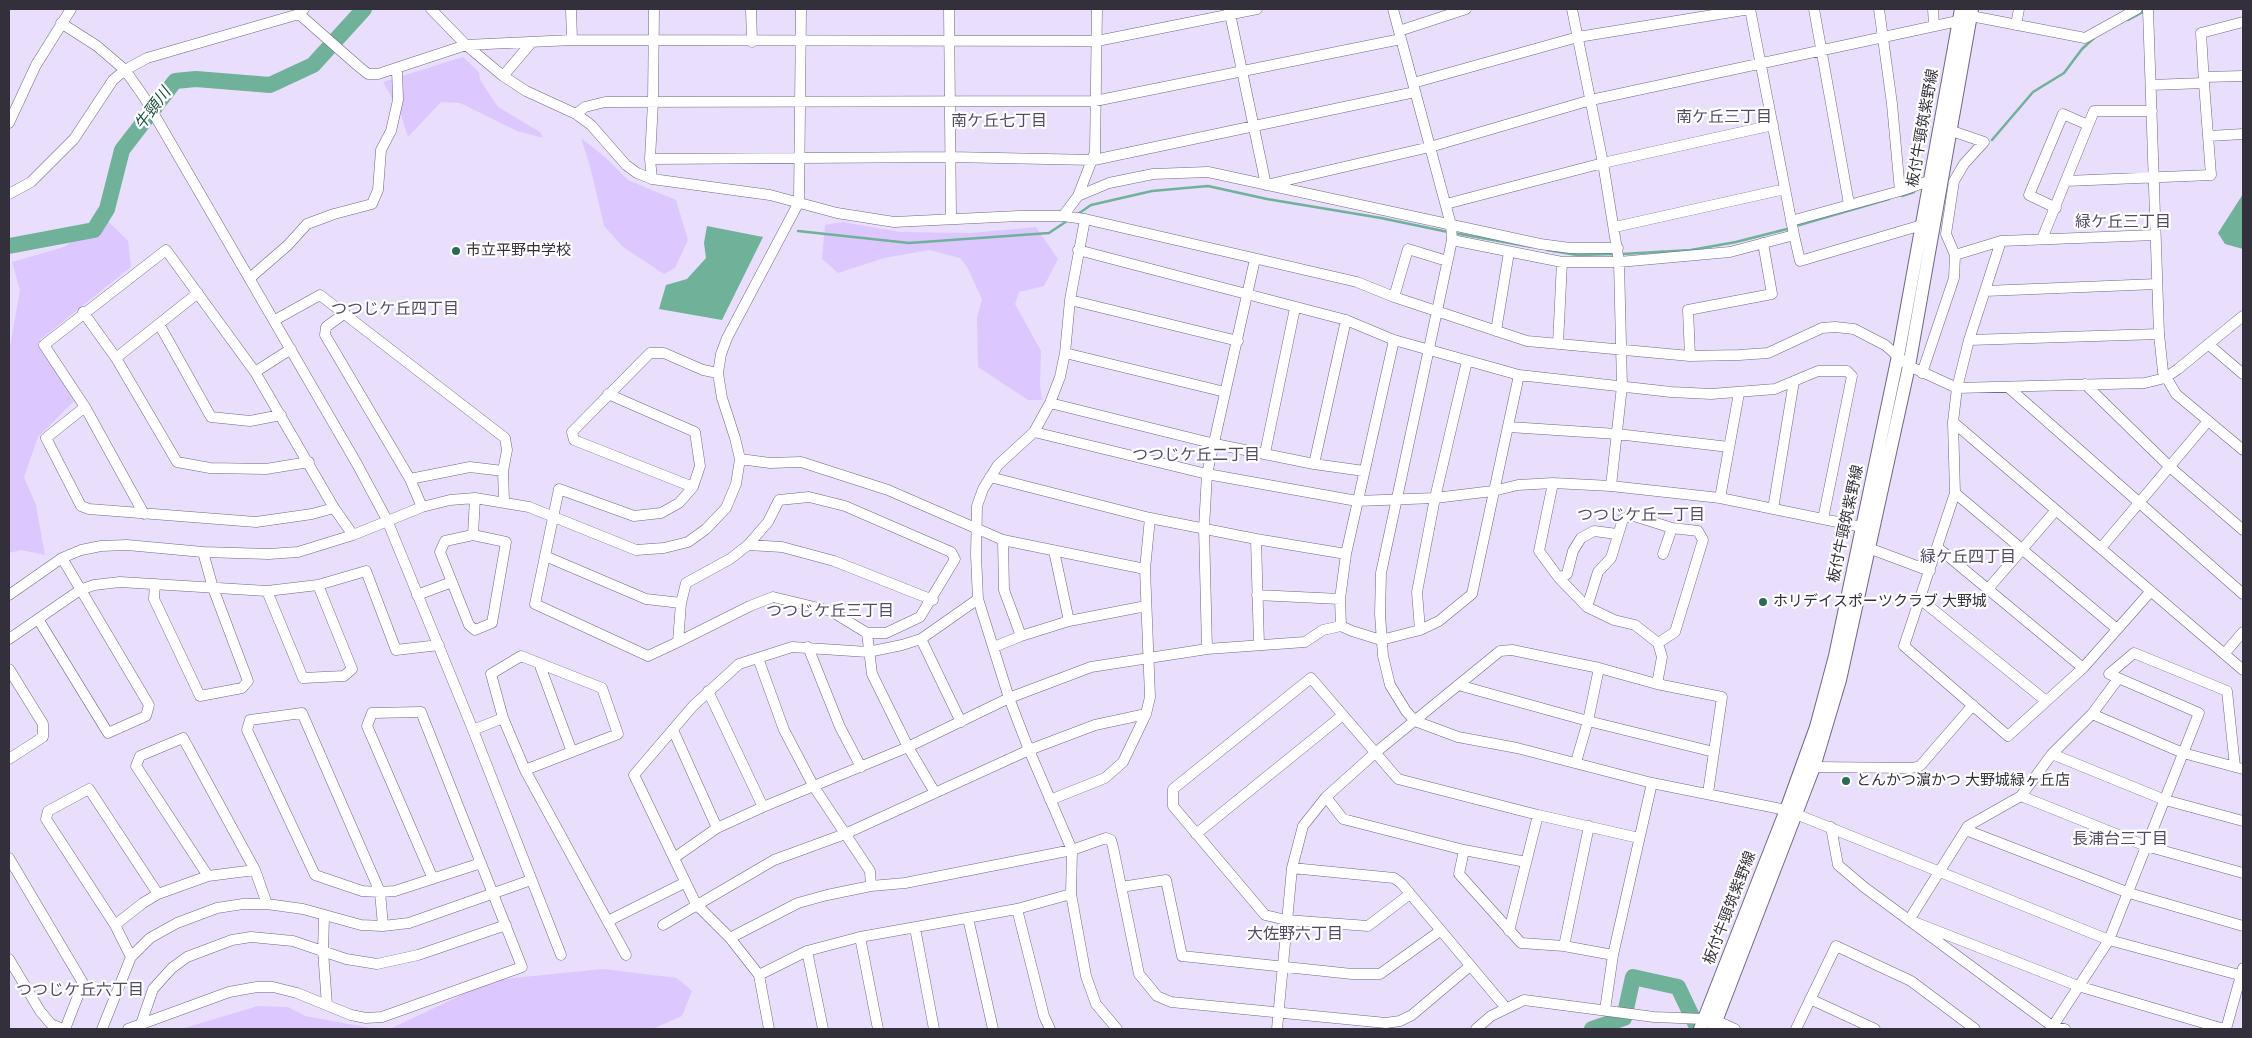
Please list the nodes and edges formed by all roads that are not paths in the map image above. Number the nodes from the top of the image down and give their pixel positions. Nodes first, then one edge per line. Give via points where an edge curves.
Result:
1 (71, 9) edge
2 (431, 9) edge
3 (571, 9) edge
4 (654, 9) edge
5 (751, 9) edge
6 (801, 9) edge
7 (949, 9) edge
8 (1096, 9) edge
9 (1257, 9) edge
10 (1393, 9) edge
11 (1466, 9) edge
12 (1572, 9) edge
13 (1750, 9) edge
14 (1814, 9) edge
15 (1879, 9) edge
16 (1932, 9) edge
17 (2019, 9) edge
18 (2137, 9) edge
19 (2148, 9) edge
20 (1230, 11) edge
21 (302, 12) edge
22 (1966, 14) edge
23 (2243, 22) edge
24 (61, 23) junction
25 (2016, 24) junction
26 (1934, 25) junction
27 (1400, 35) junction
28 (1578, 37) junction
29 (1884, 38) junction
30 (572, 40) junction
31 (800, 40) junction
32 (654, 41) junction
33 (949, 41) junction
34 (1097, 41) junction
35 (532, 42) junction
36 (752, 42) junction
37 (466, 46) junction
38 (1822, 52) junction
39 (1761, 65) junction
40 (396, 69) junction
41 (125, 70) junction
42 (1242, 73) junction
43 (503, 76) junction
44 (2243, 76) edge
45 (2204, 80) junction
46 (2151, 85) junction
47 (1414, 88) junction
48 (1591, 100) junction
49 (950, 101) junction
50 (654, 102) junction
51 (800, 102) junction
52 (1095, 102) junction
53 (2152, 111) junction
54 (576, 114) junction
55 (9, 123) edge
56 (1773, 125) junction
57 (2088, 125) junction
58 (1254, 127) junction
59 (1949, 130) junction
60 (2243, 134) edge
61 (2209, 136) junction
62 (1430, 147) junction
63 (950, 157) junction
64 (799, 158) junction
65 (650, 159) junction
66 (1094, 160) junction
67 (1603, 163) junction
68 (652, 178) junction
69 (2154, 178) junction
70 (1932, 180) junction
71 (2066, 182) junction
72 (1266, 185) junction
73 (1785, 189) junction
74 (1900, 191) junction
75 (9, 194) edge
76 (1078, 196) junction
77 (799, 202) junction
78 (1446, 204) junction
79 (1849, 204) junction
80 (2056, 208) junction
81 (1063, 216) junction
82 (951, 218) junction
83 (1085, 219) junction
84 (1791, 221) junction
85 (1452, 225) junction
86 (1922, 225) junction
87 (1615, 227) junction
88 (1794, 235) junction
89 (2155, 235) junction
90 (2042, 239) junction
91 (1452, 240) junction
92 (2001, 241) junction
93 (1763, 243) junction
94 (1618, 248) junction
95 (1078, 250) junction
96 (1508, 252) junction
97 (1955, 255) junction
98 (1255, 259) junction
99 (1448, 261) junction
100 (1562, 262) junction
101 (1619, 262) junction
102 (250, 278) junction
103 (2157, 284) junction
104 (1985, 291) junction
105 (198, 293) junction
106 (1248, 293) junction
107 (1394, 297) junction
108 (1070, 300) junction
109 (1295, 308) junction
110 (1437, 311) junction
111 (83, 312) junction
112 (345, 313) junction
113 (2243, 316) edge
114 (274, 320) junction
115 (1346, 320) junction
116 (159, 324) junction
117 (1496, 331) junction
118 (2159, 334) junction
119 (1394, 340) junction
120 (1969, 340) junction
121 (1238, 341) junction
122 (1558, 344) junction
123 (2208, 344) junction
124 (1429, 348) junction
125 (1623, 348) junction
126 (291, 349) junction
127 (1065, 353) junction
128 (1690, 356) junction
129 (1898, 356) junction
130 (116, 358) junction
131 (1467, 360) junction
132 (1909, 366) junction
133 (256, 372) junction
134 (718, 373) junction
135 (1922, 373) junction
136 (2243, 374) edge
137 (1519, 375) junction
138 (2164, 378) junction
139 (1794, 381) junction
140 (2085, 384) junction
141 (1622, 386) junction
142 (2008, 387) junction
143 (1957, 388) junction
144 (1225, 392) junction
145 (1739, 393) junction
146 (608, 394) junction
147 (1050, 403) junction
148 (85, 407) junction
149 (281, 414) junction
150 (2208, 420) junction
151 (1954, 422) junction
152 (1508, 427) junction
153 (1034, 432) junction
154 (1617, 434) junction
155 (1215, 444) junction
156 (1728, 447) junction
157 (2243, 450) edge
158 (1265, 453) junction
159 (740, 459) junction
160 (309, 462) junction
161 (1314, 464) junction
162 (2171, 468) junction
163 (503, 470) junction
164 (1364, 471) junction
165 (1207, 474) junction
166 (990, 477) junction
167 (410, 479) junction
168 (1553, 483) junction
169 (1611, 486) junction
170 (693, 487) junction
171 (1493, 491) junction
172 (1955, 493) junction
173 (475, 498) junction
174 (1435, 498) junction
175 (1720, 498) junction
176 (504, 501) junction
177 (1357, 501) junction
178 (1395, 501) junction
179 (2140, 503) junction
180 (422, 507) junction
181 (334, 508) junction
182 (1773, 509) junction
183 (2056, 510) junction
184 (144, 514) junction
185 (552, 517) junction
186 (1150, 518) junction
187 (1823, 519) junction
188 (387, 520) junction
189 (1862, 526) junction
190 (1204, 528) junction
191 (1672, 528) junction
192 (976, 530) junction
193 (2243, 530) edge
194 (1617, 534) junction
195 (353, 535) junction
196 (473, 536) junction
197 (1256, 539) junction
198 (1003, 540) junction
199 (748, 545) junction
200 (1863, 547) junction
201 (1938, 547) junction
202 (2101, 548) junction
203 (2022, 549) junction
204 (1054, 551) junction
205 (203, 552) junction
206 (1346, 554) junction
207 (1663, 554) dead end
208 (545, 556) junction
209 (62, 558) junction
210 (1145, 570) junction
211 (1930, 571) junction
212 (1559, 578) junction
213 (452, 582) junction
214 (155, 584) junction
215 (318, 585) junction
216 (214, 588) junction
217 (1988, 589) junction
218 (80, 590) junction
219 (267, 591) junction
220 (2151, 591) junction
221 (9, 594) edge
222 (2243, 594) edge
223 (417, 595) junction
224 (1257, 595) junction
225 (1340, 599) junction
226 (1920, 599) junction
227 (933, 600) junction
228 (978, 600) junction
229 (681, 603) junction
230 (1146, 606) junction
231 (1587, 608) junction
232 (38, 619) junction
233 (1069, 620) junction
234 (1341, 626) junction
235 (2117, 629) junction
236 (1420, 630) junction
237 (2243, 632) edge
238 (866, 633) junction
239 (1021, 636) junction
240 (9, 639) edge
241 (921, 639) junction
242 (1381, 640) junction
243 (678, 642) junction
244 (1658, 643) junction
245 (439, 645) junction
246 (1259, 645) junction
247 (808, 647) junction
248 (994, 647) junction
249 (1208, 649) junction
250 (868, 652) junction
251 (2224, 654) junction
252 (758, 658) junction
253 (1148, 658) junction
254 (539, 664) junction
255 (1599, 668) junction
256 (2082, 668) junction
257 (9, 669) edge
258 (2243, 670) edge
259 (2118, 679) junction
260 (1657, 684) junction
261 (1458, 685) junction
262 (708, 691) junction
263 (1010, 698) junction
264 (2046, 701) junction
265 (1973, 705) junction
266 (1146, 714) junction
267 (2092, 714) junction
268 (1343, 715) junction
269 (503, 718) junction
270 (1415, 721) junction
271 (1588, 721) junction
272 (961, 722) junction
273 (474, 730) junction
274 (672, 730) junction
275 (908, 747) junction
276 (1029, 750) junction
277 (572, 752) junction
278 (1714, 752) junction
279 (1375, 753) junction
280 (2183, 753) junction
281 (2052, 754) junction
282 (9, 759) edge
283 (1576, 762) junction
284 (861, 767) junction
285 (1814, 767) junction
286 (2239, 768) edge
287 (525, 770) junction
288 (1652, 783) junction
289 (814, 787) junction
290 (934, 791) junction
291 (1708, 793) junction
292 (2021, 796) junction
293 (1326, 797) junction
294 (1050, 800) junction
295 (2165, 800) junction
296 (763, 806) junction
297 (1791, 812) junction
298 (1538, 815) junction
299 (2243, 821) edge
300 (1588, 826) junction
301 (1831, 827) junction
302 (717, 828) junction
303 (1966, 830) junction
304 (845, 834) junction
305 (1196, 834) junction
306 (1640, 838) junction
307 (2146, 846) junction
308 (1072, 850) junction
309 (1464, 850) junction
310 (9, 858) edge
311 (674, 858) junction
312 (1526, 862) junction
313 (482, 863) junction
314 (1292, 868) junction
315 (255, 870) junction
316 (1941, 871) junction
317 (2243, 873) edge
318 (208, 876) junction
319 (433, 879) junction
320 (531, 880) junction
321 (684, 883) junction
322 (871, 886) junction
323 (1121, 887) junction
324 (380, 892) junction
325 (2129, 893) junction
326 (158, 894) junction
327 (1071, 894) junction
328 (1410, 894) junction
329 (494, 895) junction
330 (267, 904) junction
331 (696, 904) junction
332 (1017, 909) junction
333 (324, 917) junction
334 (968, 918) junction
335 (1286, 920) junction
336 (1908, 920) junction
337 (608, 921) junction
338 (116, 925) junction
339 (506, 925) junction
340 (663, 925) dead end
341 (383, 926) junction
342 (2243, 926) edge
343 (915, 928) junction
344 (1440, 932) junction
345 (1509, 932) junction
346 (730, 938) junction
347 (860, 938) junction
348 (2109, 940) junction
349 (1564, 946) junction
350 (324, 951) junction
351 (807, 951) junction
352 (561, 955) dead end
353 (626, 955) dead end
354 (1613, 955) junction
355 (131, 957) junction
356 (9, 959) edge
357 (1282, 966) junction
358 (1470, 966) junction
359 (2242, 973) edge
360 (759, 975) junction
361 (2078, 986) junction
362 (1810, 999) junction
363 (327, 1005) junction
364 (1506, 1008) junction
365 (1607, 1011) junction
366 (1279, 1014) junction
367 (141, 1024) junction
368 (1709, 1024) edge
369 (1114, 1028) edge
370 (2051, 1028) edge
371 (64, 1029) edge
372 (102, 1029) edge
373 (128, 1029) edge
374 (769, 1029) edge
375 (823, 1029) edge
376 (878, 1029) edge
377 (934, 1029) edge
378 (993, 1029) edge
379 (1050, 1029) edge
380 (1277, 1029) edge
381 (1476, 1029) edge
382 (1735, 1029) edge
383 (1796, 1029) edge
384 (1875, 1029) edge
385 (1974, 1029) edge
386 (2065, 1029) edge
387 (2225, 1029) edge

1 - 24 street
2 - 37 street
3 - 30 street
4 - 32 street
5 - 36 street
6 - 31 street
7 - 33 street
8 - 34 street
9 - 20 street
10 - 27 street
11 - 27 street
12 - 28 street
13 - 28 street
13 - 39 street
14 - 38 street
15 - 29 street
16 - 26 street
17 - 25 street
18 - 25 street via 2086,38
19 - 46 street
20 - 34 street
20 - 42 street
21 - 40 street via 368,74
21 - 41 street via 147,58
22 - 25 street
22 - 26 street
22 - 59 main road, 板付牛頸筑紫野線
22 - 70 main road, 板付牛頸筑紫野線
23 - 45 street via 2201,33
24 - 41 street
24 - 55 street via 36,65
26 - 29 street
27 - 42 street
27 - 47 street
28 - 47 street
28 - 48 street
29 - 38 street
29 - 74 street
30 - 32 street
30 - 35 street
31 - 33 street
31 - 36 street
31 - 51 street
32 - 36 street
32 - 50 street
33 - 34 street
33 - 49 street
34 - 52 street
35 - 37 street
35 - 43 street
37 - 40 street
37 - 43 street
38 - 39 street
38 - 79 street
39 - 48 street
39 - 56 street
40 - 102 street via 398,100 391,131 381,150 378,190 372,204 307,224
41 - 75 street via 113,80 74,139 31,182
41 - 102 street via 163,128
42 - 52 street
42 - 58 street
43 - 54 street via 526,91
44 - 45 street
45 - 46 street
45 - 61 street
46 - 53 street
47 - 58 street
47 - 62 street
48 - 62 street
48 - 67 street
49 - 51 street
49 - 52 street
49 - 63 street
50 - 51 street
50 - 54 street via 605,102 585,107
50 - 65 street
51 - 64 street
52 - 66 street
53 - 57 street via 2094,111
53 - 69 street
54 - 68 street via 591,125 626,165
56 - 67 street
56 - 73 street
57 - 71 street
57 - 80 street via 2063,114 2029,195
58 - 66 street
58 - 72 street
59 - 97 street via 1984,142 1954,181 1946,234
59 - 132 main road, 板付牛頸筑紫野線
60 - 61 street
61 - 69 street via 2211,175
62 - 72 street
62 - 78 street
63 - 64 street
63 - 66 street
63 - 82 street
64 - 65 street
64 - 77 street
65 - 68 street
66 - 76 street
67 - 78 street
67 - 87 street
68 - 77 street
69 - 71 street
69 - 89 street
70 - 74 street
70 - 86 main road, 板付牛頸筑紫野線
71 - 80 street
72 - 76 street via 1208,172 1184,171 1109,183
72 - 85 street
73 - 84 street
73 - 87 street
74 - 79 street
76 - 81 street
77 - 82 street via 837,213 894,222
77 - 134 street via 726,338
78 - 85 street
79 - 84 street
80 - 90 street
81 - 82 street
81 - 83 street
83 - 95 street
83 - 98 street
84 - 88 street
85 - 91 street
85 - 94 street via 1570,248
86 - 88 street via 1800,261
86 - 129 main road, 板付牛頸筑紫野線
87 - 94 street
88 - 93 street
89 - 90 street
89 - 103 street
90 - 92 street
91 - 96 street
91 - 99 street
92 - 97 street
92 - 104 street
93 - 101 street via 1730,252
93 - 128 street via 1772,294 1688,310
94 - 101 street
95 - 106 street
95 - 108 street
96 - 100 street
96 - 117 street
97 - 135 street via 1954,278
98 - 106 street
98 - 107 street via 1357,282
99 - 107 street via 1408,249
99 - 110 street
100 - 101 street
100 - 122 street
101 - 125 street
102 - 114 street
103 - 104 street
103 - 118 street
104 - 120 street
105 - 111 street via 166,250
105 - 116 street
105 - 133 street
106 - 109 street
106 - 121 street
107 - 110 street
108 - 121 street
108 - 127 street
109 - 115 street
109 - 158 street
110 - 117 street
110 - 124 street
111 - 130 street
111 - 148 street via 44,345
112 - 114 street via 320,294
112 - 163 street via 505,438 507,450
112 - 167 street via 326,327 325,334
113 - 123 street
114 - 126 street
115 - 119 street
115 - 161 street
116 - 130 street
116 - 149 street via 211,417 250,420
117 - 122 street
118 - 120 street
118 - 138 street
119 - 124 street
119 - 164 street
120 - 143 street
121 - 144 street
122 - 125 street
123 - 136 street
123 - 138 street
124 - 131 street
124 - 178 street
125 - 128 street
125 - 141 street
126 - 133 street
126 - 188 street
127 - 144 street
127 - 147 street
128 - 129 street via 1768,353 1822,328 1835,327 1854,329 1885,345
129 - 132 street
129 - 189 main road, 板付牛頸筑紫野線
130 - 160 street via 177,462 210,468 266,469
131 - 137 street
131 - 174 street
132 - 135 street
132 - 200 main road, 板付牛頸筑紫野線
133 - 149 street
134 - 146 street via 703,370 664,352 656,352 644,358
134 - 159 street
135 - 143 street
137 - 141 street
137 - 152 street
138 - 140 street via 2145,383
138 - 150 street via 2176,394
139 - 145 street via 1774,388
139 - 182 street
139 - 187 street via 1818,371 1847,371 1852,376
140 - 142 street
140 - 162 street
141 - 145 street via 1671,392
141 - 154 street
142 - 143 street
142 - 179 street
143 - 151 street
144 - 155 street
145 - 156 street
146 - 170 street via 696,432 700,466
146 - 170 street via 572,432 574,440
147 - 153 street
147 - 155 street
148 - 184 street
148 - 184 street via 46,438 81,506
149 - 160 street
150 - 157 street
150 - 162 street
151 - 172 street
151 - 183 street
152 - 154 street
152 - 171 street
153 - 165 street
153 - 166 street via 998,465
154 - 156 street
154 - 169 street
155 - 158 street
155 - 165 street
156 - 175 street
158 - 161 street
159 - 185 street via 736,484 726,508 688,542 636,550
159 - 192 street via 770,463 801,462 842,473
160 - 181 street
161 - 164 street
162 - 179 street
162 - 193 street
163 - 167 street via 470,467
163 - 176 street
164 - 177 street
165 - 177 street
165 - 190 street
166 - 186 street
166 - 192 street via 977,506
167 - 180 street
168 - 169 street
168 - 171 street via 1518,484
168 - 212 street via 1539,551
169 - 175 street
170 - 185 street via 679,503 661,513 634,516 559,489
171 - 174 street
171 - 236 street via 1472,594 1439,620
172 - 201 street
172 - 203 street
173 - 176 street
173 - 180 street
173 - 196 street
174 - 178 street
174 - 236 street via 1417,592
175 - 182 street
176 - 185 street via 530,507
177 - 178 street
177 - 206 street
178 - 242 street via 1381,573
179 - 202 street
179 - 222 street
180 - 188 street
181 - 184 street via 256,522
181 - 195 street
182 - 187 street
183 - 202 street
183 - 203 street
185 - 208 street
186 - 190 street
186 - 210 street
187 - 189 street
188 - 195 street
188 - 223 street
189 - 200 main road, 板付牛頸筑紫野線
190 - 197 street
190 - 249 street
191 - 194 street via 1631,515 1623,519
191 - 207 street
191 - 244 street via 1698,531 1704,540 1675,632
192 - 198 street
192 - 228 street
194 - 212 street via 1594,531 1581,538 1573,551 1567,574
194 - 231 street via 1611,558 1598,572
195 - 205 street via 298,552
196 - 213 street via 445,541 440,552
196 - 213 street via 506,542 492,623 475,630 469,625
197 - 206 street
197 - 224 street
198 - 204 street
198 - 239 street via 1004,590
199 - 227 street via 782,547 834,561
199 - 227 street via 768,522 779,500 809,497 845,506 951,552 955,559
199 - 229 street via 730,559 686,583
200 - 211 street
200 - 285 main road, 板付牛頸筑紫野線 via 1840,680
200 - 297 main road, 板付牛頸筑紫野線
201 - 211 street
201 - 217 street
202 - 220 street
203 - 217 street
203 - 235 street
204 - 210 street
204 - 233 street
205 - 209 street via 101,546
205 - 216 street
206 - 225 street
208 - 229 street via 646,599
208 - 243 street via 535,604 648,656
209 - 218 street
209 - 221 street
210 - 230 street
211 - 226 street
212 - 231 street
213 - 223 street
214 - 216 street
214 - 216 street via 154,599 200,696 242,688 248,681
214 - 218 street via 120,582
215 - 219 street
215 - 219 street via 352,669 344,676 303,678
215 - 245 street via 366,571 396,650
216 - 219 street
217 - 256 street
218 - 232 street
218 - 232 street via 150,705 146,716 108,732
220 - 235 street
220 - 251 street
223 - 245 street
224 - 225 street
224 - 246 street
225 - 234 street
226 - 264 street
226 - 265 street via 1904,646
227 - 238 street via 920,617 886,633
228 - 241 street
228 - 248 street
229 - 243 street
230 - 233 street
230 - 253 street
231 - 244 street via 1635,625
232 - 240 street
233 - 239 street
234 - 242 street
234 - 246 street via 1323,630 1305,642
235 - 256 street
236 - 242 street
237 - 251 street
238 - 243 street via 831,611 773,597
238 - 250 street
239 - 248 street
241 - 250 street
241 - 272 street
242 - 270 street via 1390,686
244 - 260 street via 1662,657
245 - 273 street
246 - 249 street
247 - 250 street
247 - 252 street via 792,646
247 - 284 street via 840,727
248 - 263 street
249 - 253 street
250 - 275 street via 872,674
251 - 258 street
252 - 262 street via 739,664
252 - 289 street via 784,730
253 - 263 street via 1091,668
253 - 266 street via 1150,697
254 - 269 street via 521,656 491,674
254 - 277 street
254 - 277 street via 602,688 618,734
255 - 260 street
255 - 261 street via 1512,650 1500,651
255 - 271 street
256 - 264 street
257 - 282 street via 43,724 43,737
259 - 267 street
259 - 280 street via 2198,713
259 - 286 street via 2109,674 2134,654 2227,691
260 - 278 street via 1722,697
261 - 270 street
261 - 271 street
262 - 274 street
262 - 296 street
263 - 272 street
263 - 276 street
264 - 265 street via 2008,736
265 - 285 street via 1920,766
266 - 276 street via 1095,725
266 - 294 street via 1124,762 1105,778
267 - 280 street
267 - 281 street
268 - 279 street
268 - 305 street
268 - 305 street via 1310,678 1240,734 1173,789 1173,806
269 - 273 street
269 - 287 street
270 - 279 street
270 - 283 street via 1458,737
271 - 278 street
271 - 283 street
272 - 275 street
273 - 320 street
274 - 302 street
274 - 311 street via 634,775
275 - 284 street
275 - 290 street
276 - 290 street
276 - 294 street
277 - 287 street
278 - 291 street
279 - 293 street
279 - 298 street via 1398,779
280 - 286 street
280 - 295 street
281 - 292 street
281 - 295 street
283 - 288 street
284 - 289 street
285 - 297 main road, 板付牛頸筑紫野線
287 - 337 street
288 - 291 street
288 - 306 street
289 - 296 street
289 - 304 street
290 - 304 street
291 - 297 street
292 - 303 street
292 - 307 street
293 - 309 street via 1342,819
293 - 314 street via 1303,826
294 - 308 street
295 - 299 street
295 - 307 street
296 - 302 street
297 - 301 street
297 - 368 main road, 板付牛頸筑紫野線
298 - 300 street
298 - 312 street
300 - 306 street
300 - 349 street
301 - 316 street
301 - 336 street via 1838,865
302 - 311 street
303 - 316 street
303 - 325 street
304 - 322 street via 870,871
304 - 331 street via 774,860
305 - 335 street via 1264,915
306 - 354 street
307 - 317 street
307 - 325 street
308 - 322 street via 905,883
308 - 323 street via 1106,838 1110,840
308 - 327 street
309 - 312 street
309 - 345 street via 1459,874
310 - 371 street via 83,983
311 - 321 street
312 - 345 street
313 - 319 street
313 - 319 street via 421,712 372,713 367,726
313 - 329 street
314 - 328 street via 1394,878
314 - 335 street
315 - 318 street
315 - 318 street via 184,738 140,756 136,766
315 - 330 street
316 - 336 street
316 - 348 street
318 - 326 street
319 - 324 street via 395,891
320 - 329 street
320 - 352 street
321 - 331 street
321 - 337 street
322 - 346 street via 798,903
323 - 357 street via 1166,880 1182,956
323 - 366 street via 1139,974 1157,996 1171,1002
324 - 324 street via 362,891 315,875 247,730 250,720 302,713
324 - 341 street
325 - 342 street
325 - 348 street
326 - 338 street
326 - 338 street via 89,788 48,811 46,819
327 - 332 street
327 - 369 street via 1086,976 1096,1004
328 - 335 street via 1368,926
328 - 344 street
329 - 339 street
329 - 341 street via 409,922
330 - 333 street via 303,909
330 - 355 street via 217,908 177,923 150,938
331 - 340 street
331 - 346 street
332 - 334 street
332 - 379 street
333 - 341 street
333 - 350 street
334 - 343 street
334 - 378 street
335 - 357 street
336 - 361 street
336 - 370 street
337 - 353 street
338 - 355 street
339 - 350 street via 418,955 377,964 346,959
339 - 363 street via 522,967 382,1017 351,1015
343 - 347 street
343 - 377 street
344 - 357 street via 1380,974
344 - 358 street
345 - 349 street via 1521,943
346 - 360 street
347 - 351 street
347 - 376 street
348 - 359 street
348 - 361 street
349 - 354 street
350 - 363 street
350 - 367 street via 293,941 251,937 206,949 187,957 161,978 153,989
351 - 360 street
351 - 375 street
354 - 365 street
355 - 372 street
356 - 371 street via 40,1011 51,1024
357 - 366 street
358 - 364 street
358 - 366 street via 1412,1016 1400,1021 1386,1023
359 - 387 street
360 - 374 street
361 - 370 street
361 - 387 street
362 - 383 street
362 - 384 street
362 - 385 street via 1836,946 1911,981
363 - 367 street via 273,987 244,988
364 - 365 street via 1524,1000
364 - 381 street
365 - 368 street
366 - 380 street
367 - 373 street
368 - 382 street
370 - 386 street

